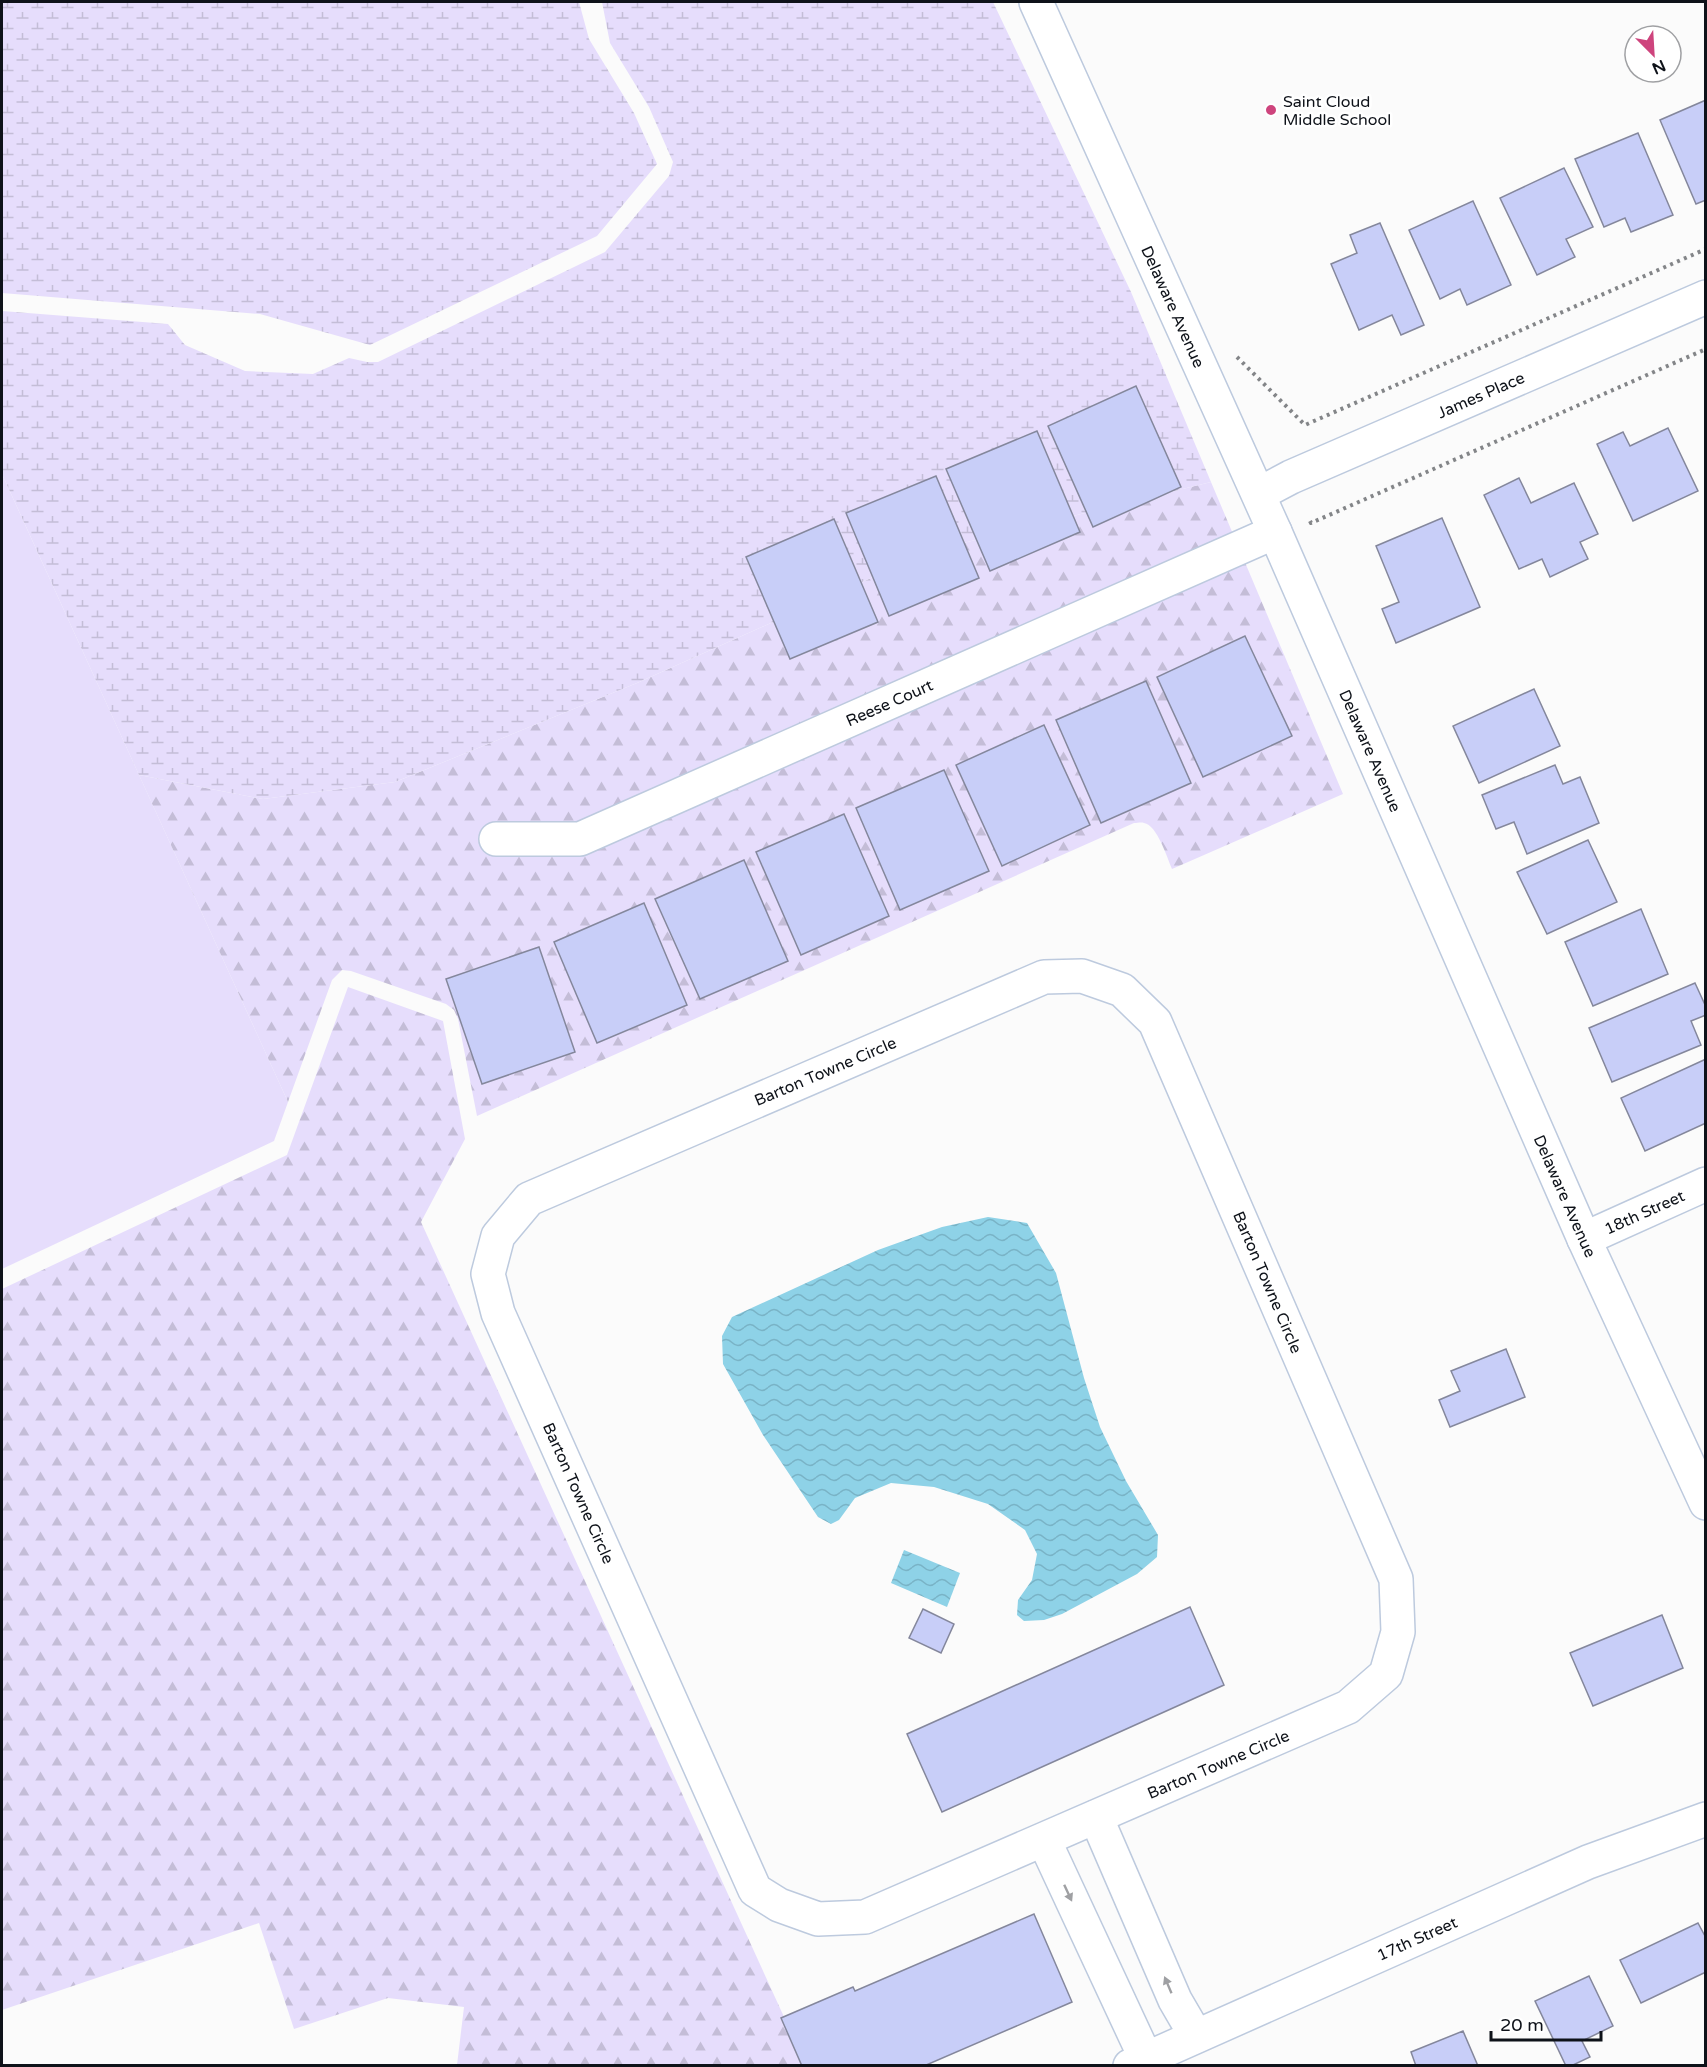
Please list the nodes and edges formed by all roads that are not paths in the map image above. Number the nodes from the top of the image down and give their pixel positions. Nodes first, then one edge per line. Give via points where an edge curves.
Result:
1 (1035, 2) edge
2 (1706, 297) edge
3 (1258, 494) junction
4 (1275, 531) junction
5 (496, 838) dead end
6 (1706, 1184) edge
7 (1584, 1239) junction
8 (1706, 1503) edge
9 (1096, 1817) junction
10 (1706, 1819) edge
11 (1044, 1840) junction
12 (1196, 2036) junction
13 (1152, 2060) edge

1 - 3 street, Delaware Avenue
2 - 3 street, James Place
3 - 4 street, Delaware Avenue
4 - 5 street, Reese Court via 580,839
4 - 7 street, Delaware Avenue
6 - 7 street, 18th Street
7 - 8 street, Delaware Avenue
9 - 11 street, Barton Towne Circle
9 - 11 street, Barton Towne Circle via 1348,1707 1386,1674 1398,1632 1396,1579 1155,1022 1122,990 1082,976 1044,977 529,1199 498,1236 488,1274 498,1313 755,1890 779,1905 818,1919 865,1917
12 -> 9 street via 1175,2000
10 - 12 street, 17th Street via 1588,1862
11 -> 13 street
12 - 13 street, 17th Street

